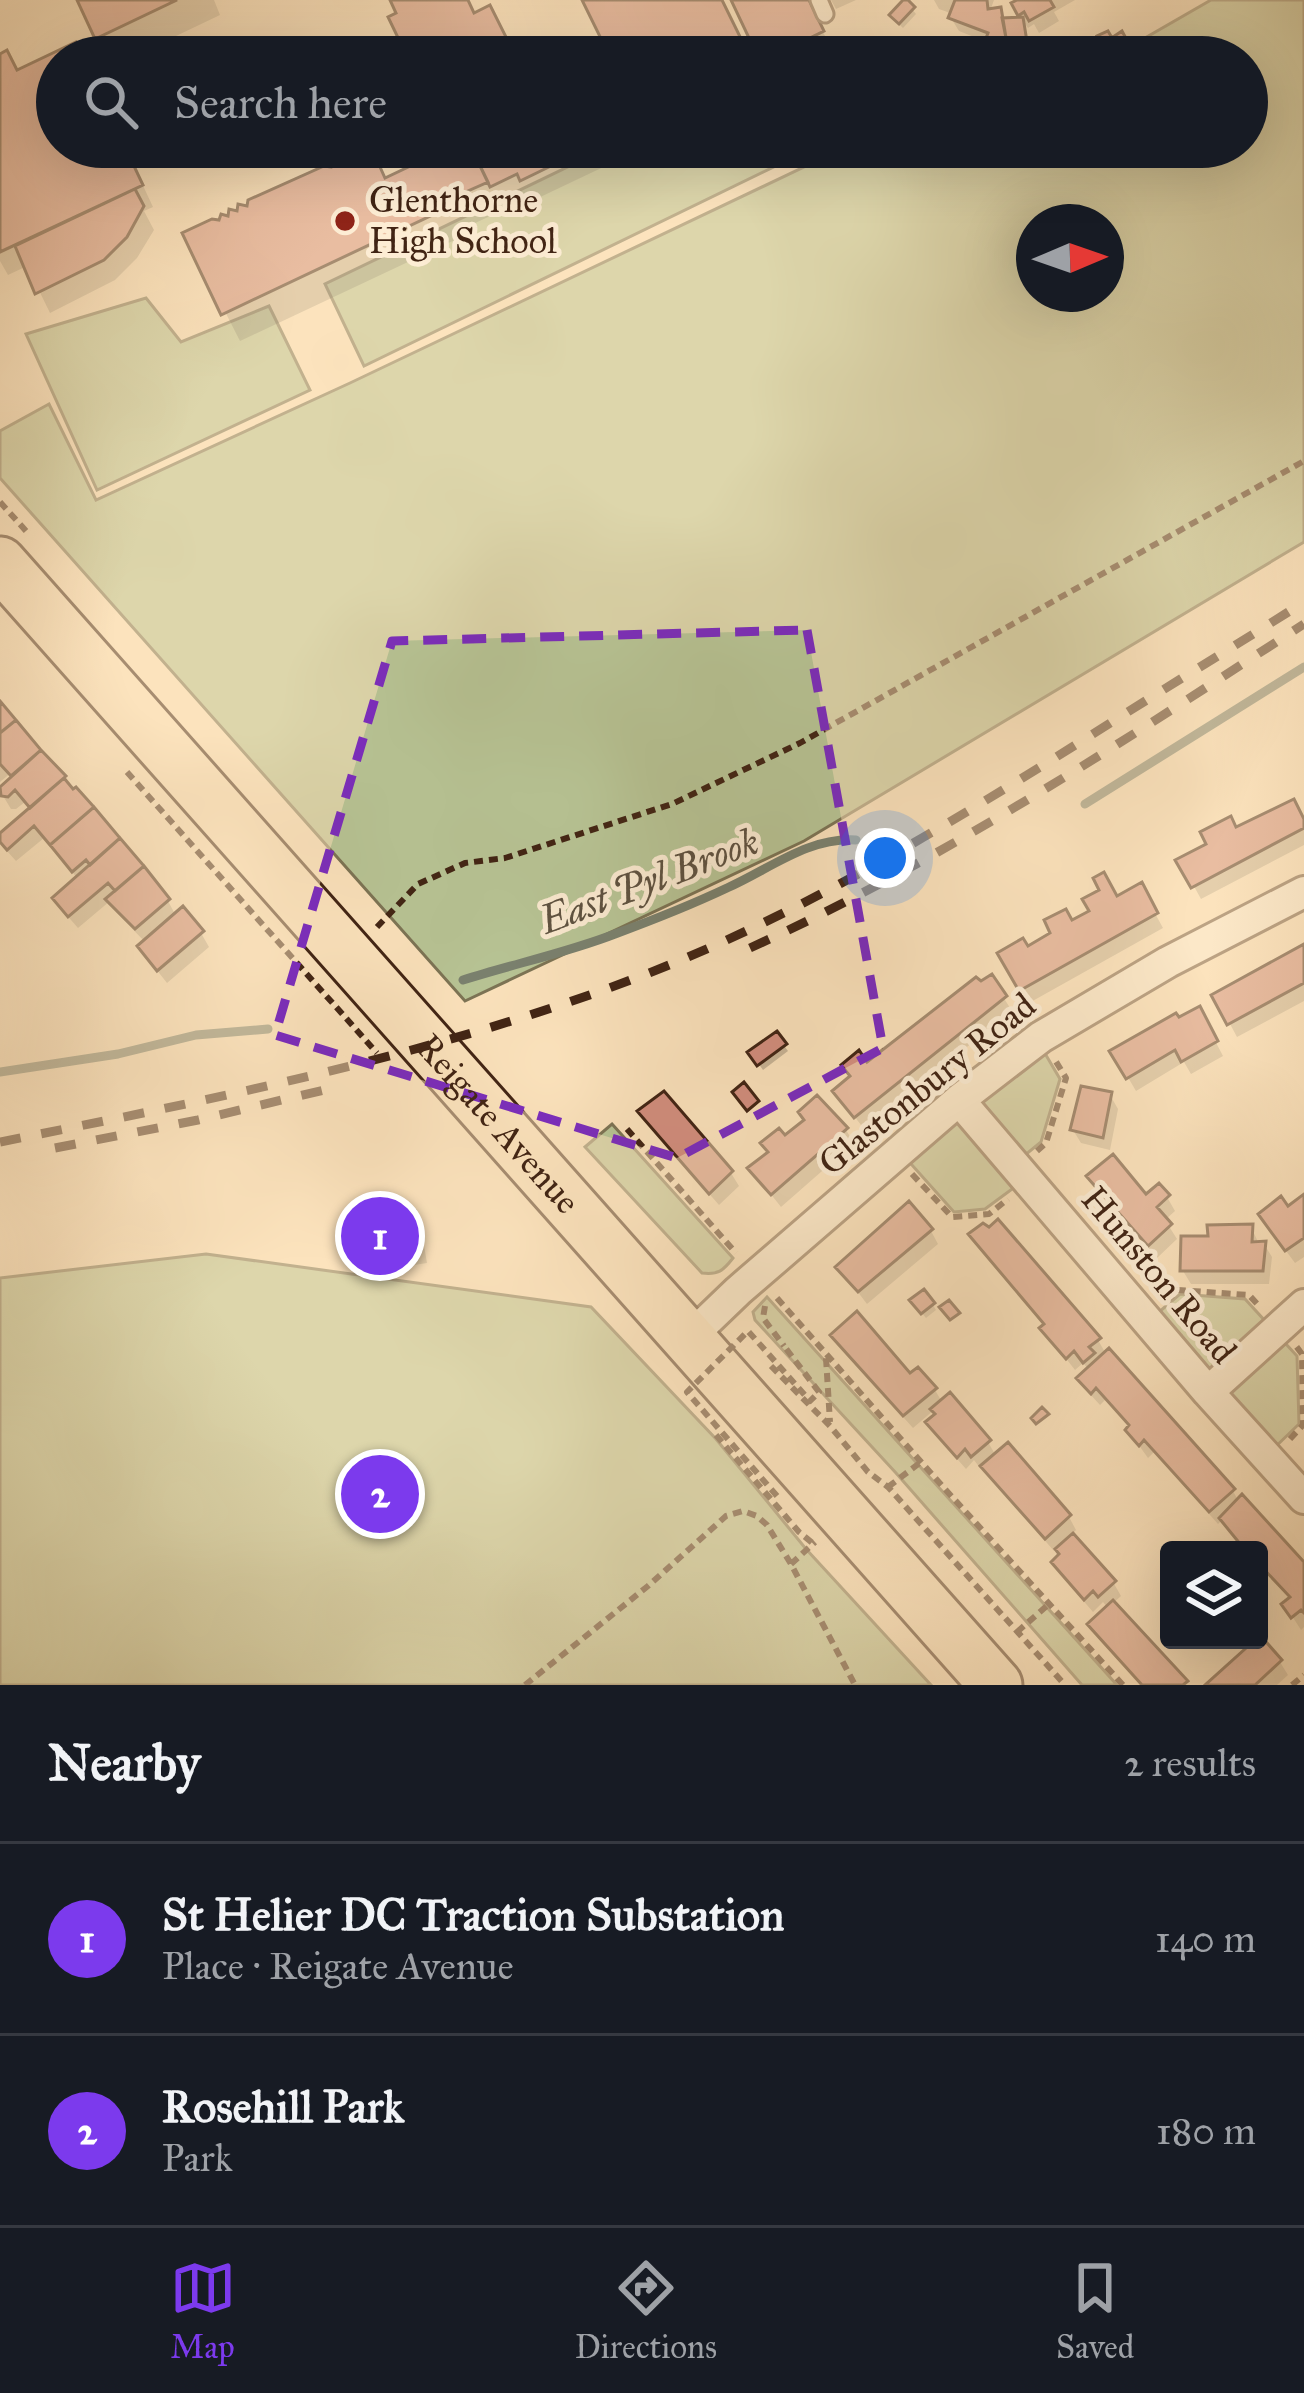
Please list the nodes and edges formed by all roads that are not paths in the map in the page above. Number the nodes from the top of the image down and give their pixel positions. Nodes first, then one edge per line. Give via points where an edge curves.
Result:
1 (0, 563) edge
2 (1304, 892) edge
3 (958, 1100) junction
4 (1304, 1305) edge
5 (688, 1339) junction
6 (1208, 1392) junction
7 (1304, 1498) edge
8 (996, 1685) edge

1 - 5 highway, Reigate Avenue
2 - 3 street, Glastonbury Road via 1041,1036
3 - 5 street, Glastonbury Road
3 - 6 street, Hunston Road
4 - 6 street
5 - 8 highway, Reigate Avenue
6 - 7 street, Hunston Road

